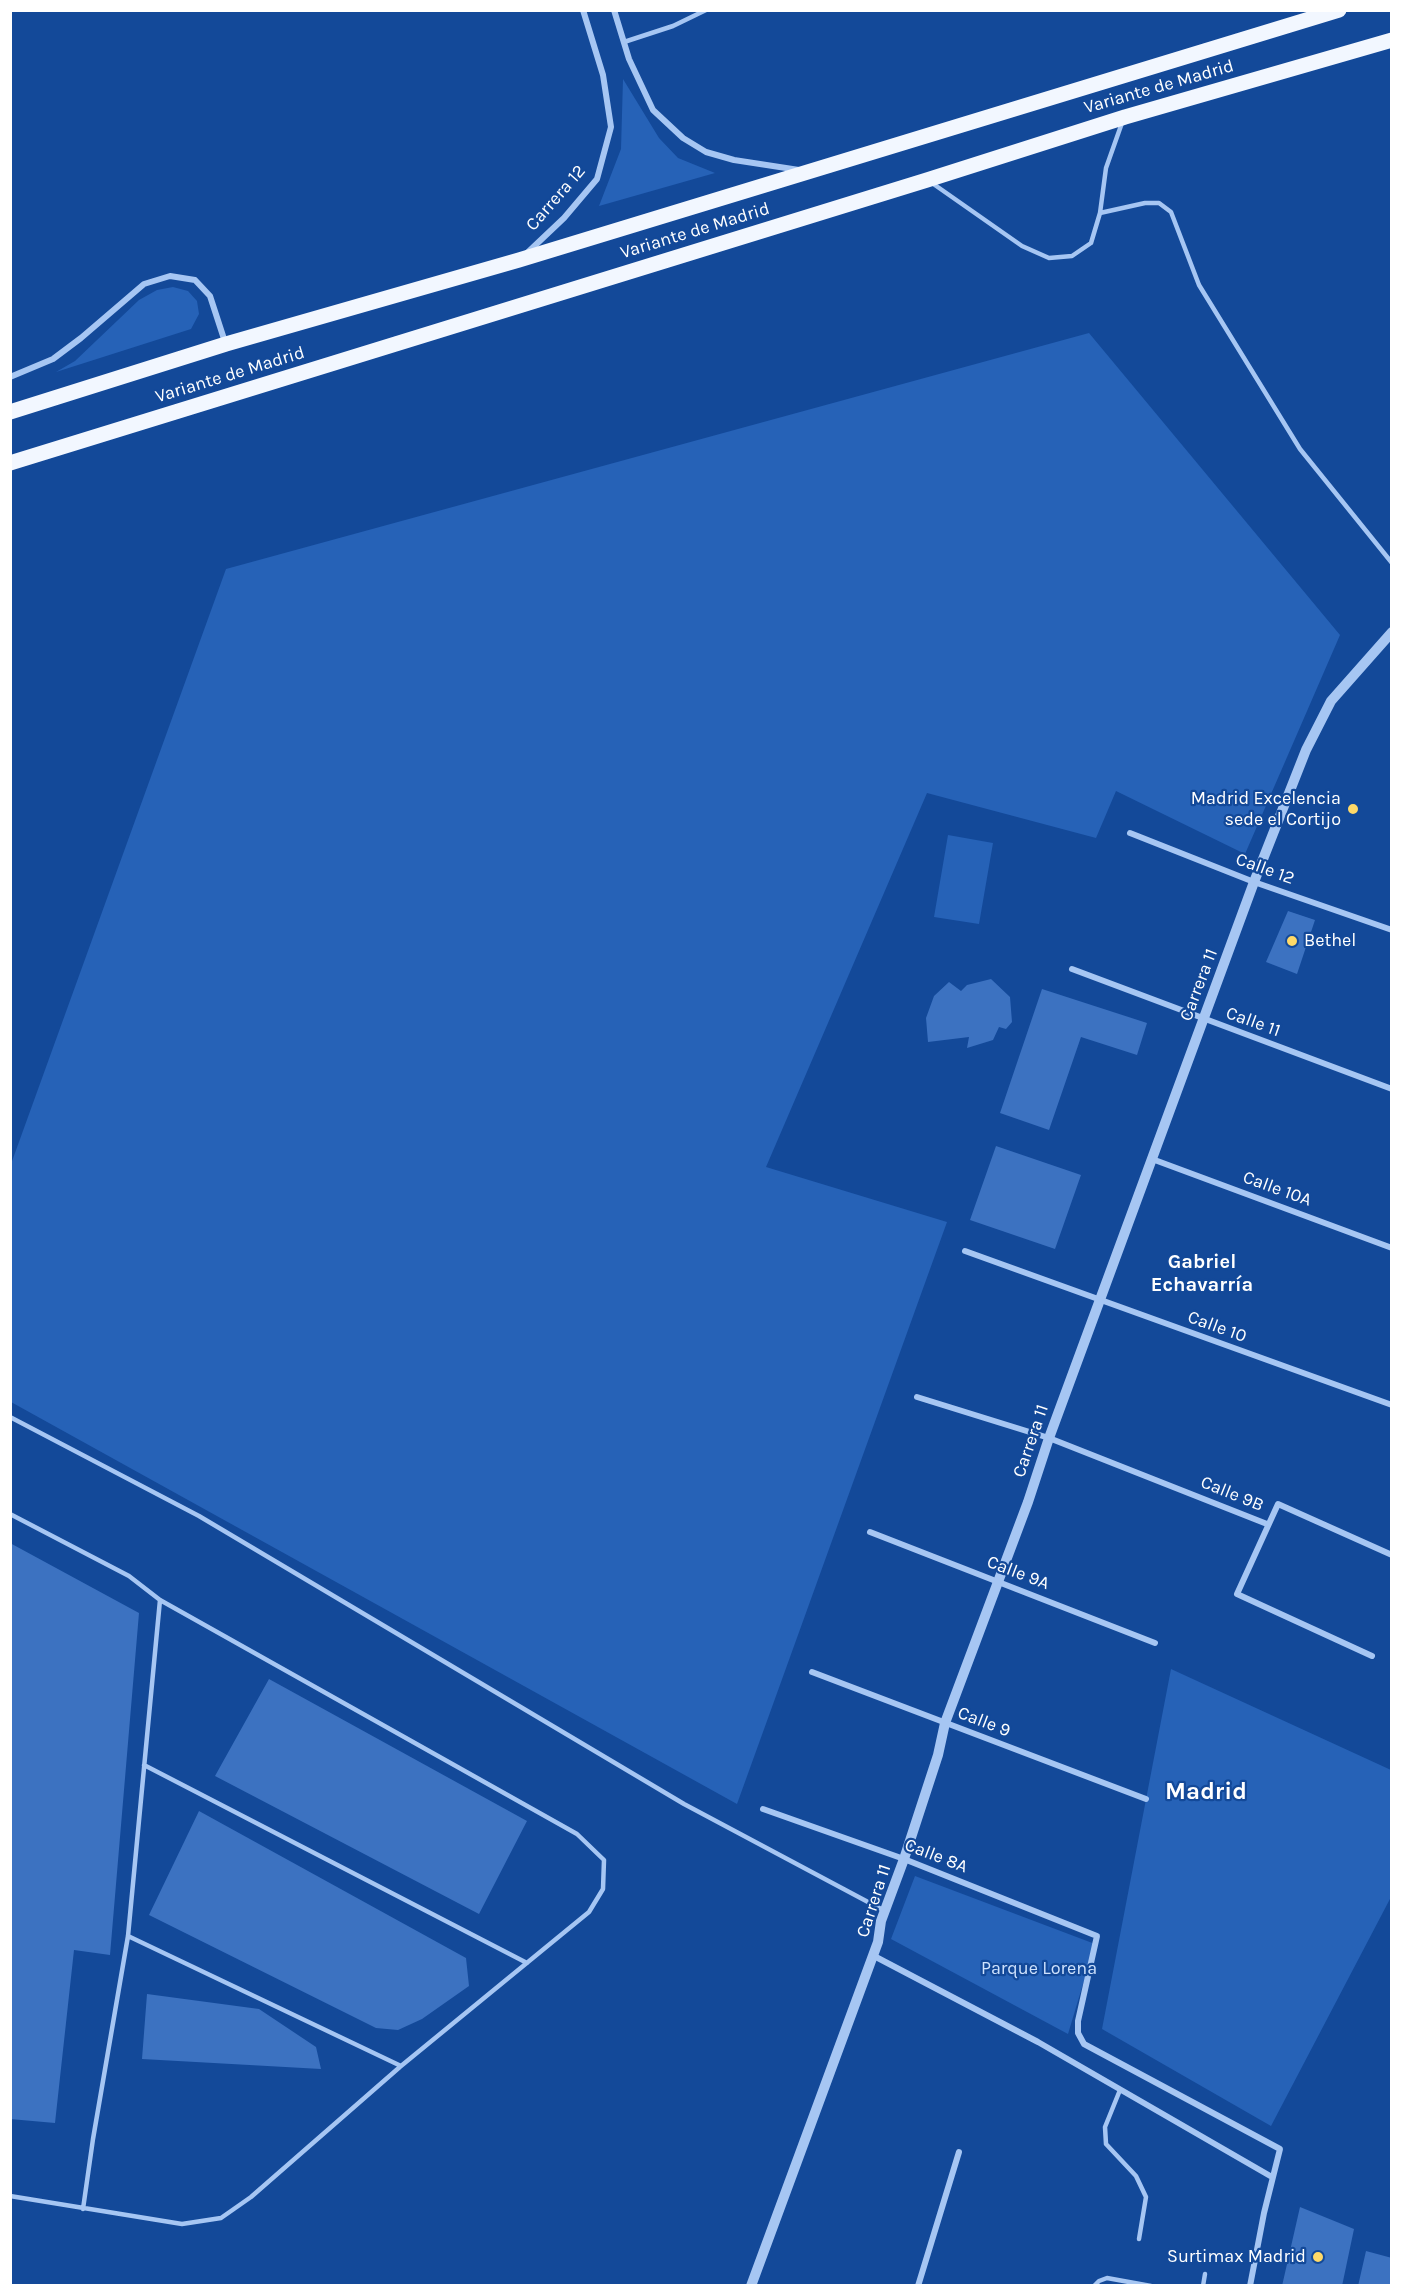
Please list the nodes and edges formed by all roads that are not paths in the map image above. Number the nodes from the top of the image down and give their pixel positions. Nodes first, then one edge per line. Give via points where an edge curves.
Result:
1 (583, 10) edge
2 (614, 10) edge
3 (706, 10) edge
4 (1339, 10) edge
5 (1392, 40) edge
6 (624, 42) junction
7 (1125, 117) junction
8 (808, 171) junction
9 (927, 180) junction
10 (1100, 213) junction
11 (519, 260) junction
12 (226, 344) junction
13 (10, 377) edge
14 (10, 412) edge
15 (10, 463) edge
16 (1392, 563) edge
17 (1392, 632) edge
18 (1130, 832) dead end
19 (1254, 882) junction
20 (1392, 930) edge
21 (1072, 969) dead end
22 (1203, 1019) junction
23 (1392, 1089) edge
24 (1151, 1159) junction
25 (1392, 1248) edge
26 (965, 1251) dead end
27 (1100, 1300) junction
28 (917, 1397) dead end
29 (1392, 1405) edge
30 (10, 1417) edge
31 (1049, 1438) junction
32 (10, 1514) edge
33 (1267, 1524) junction
34 (870, 1532) dead end
35 (1392, 1555) edge
36 (998, 1581) junction
37 (160, 1600) junction
38 (1155, 1642) dead end
39 (1372, 1656) dead end
40 (812, 1672) dead end
41 (945, 1723) junction
42 (144, 1765) junction
43 (1146, 1798) dead end
44 (763, 1809) dead end
45 (904, 1859) junction
46 (886, 1911) junction
47 (128, 1936) junction
48 (874, 1956) junction
49 (527, 1963) junction
50 (401, 2066) junction
51 (1120, 2090) junction
52 (959, 2152) dead end
53 (1272, 2177) junction
54 (10, 2196) edge
55 (83, 2209) junction
56 (1139, 2239) dead end
57 (1205, 2274) dead end
58 (751, 2286) edge
59 (918, 2286) edge
60 (1094, 2286) edge
61 (1150, 2286) edge
62 (1203, 2286) edge
63 (1250, 2286) edge

1 - 11 street, Carrera 12 via 603,75 611,127 597,179 564,218
2 - 6 street
3 - 6 lane
4 - 8 main road, Variante de Madrid
5 - 7 main road, Variante de Madrid
6 - 8 street via 653,110 683,138 706,152 734,160
7 - 9 main road, Variante de Madrid
7 - 10 lane via 1106,168
8 - 11 main road, Variante de Madrid
9 - 10 lane via 1022,246 1050,258 1072,256 1091,243
9 - 15 main road, Variante de Madrid
10 - 16 lane via 1145,203 1159,203 1171,212 1199,285 1300,448
11 - 12 main road, Variante de Madrid
12 - 13 street via 210,296 195,280 170,276 144,284 53,358
12 - 14 main road, Variante de Madrid
17 - 19 street, Carrera 11 via 1330,701 1306,750
18 - 19 street, Calle 12
19 - 20 street, Calle 12
19 - 22 street, Carrera 11
21 - 22 street, Calle 11
22 - 23 street, Calle 11
22 - 24 street, Carrera 11
24 - 25 street, Calle 10A
24 - 27 street, Carrera 11
26 - 27 street, Calle 10
27 - 29 street, Calle 10
27 - 31 street, Carrera 11
28 - 31 street, Calle 9B
30 - 46 lane via 199,1516 684,1804
31 - 33 street, Calle 9B
31 - 36 street, Carrera 11
32 - 37 lane via 129,1576
33 - 35 street, Calle 9B via 1278,1504
33 - 39 street via 1237,1594
34 - 36 street, Calle 9A
36 - 38 street, Calle 9A
36 - 41 street, Carrera 11
37 - 42 lane
37 - 49 lane via 577,1834 604,1860 603,1888 589,1912
40 - 41 street, Calle 9
41 - 43 street, Calle 9
41 - 45 street, Carrera 11
42 - 47 lane
42 - 49 lane
44 - 45 street, Calle 8A
45 - 46 street, Carrera 11
45 - 53 street, Calle 8A via 1097,1936 1078,2021 1078,2033 1084,2044 1280,2149
46 - 48 street, Carrera 11
47 - 50 lane
47 - 55 lane
48 - 51 street
48 - 58 street, Carrera 11
49 - 50 lane
50 - 55 lane via 252,2197 221,2218 183,2224
51 - 53 street
51 - 56 lane via 1106,2127 1106,2144 1136,2176 1146,2197
52 - 59 street
53 - 63 street
54 - 55 lane
57 - 62 lane
60 - 61 lane via 1107,2278

